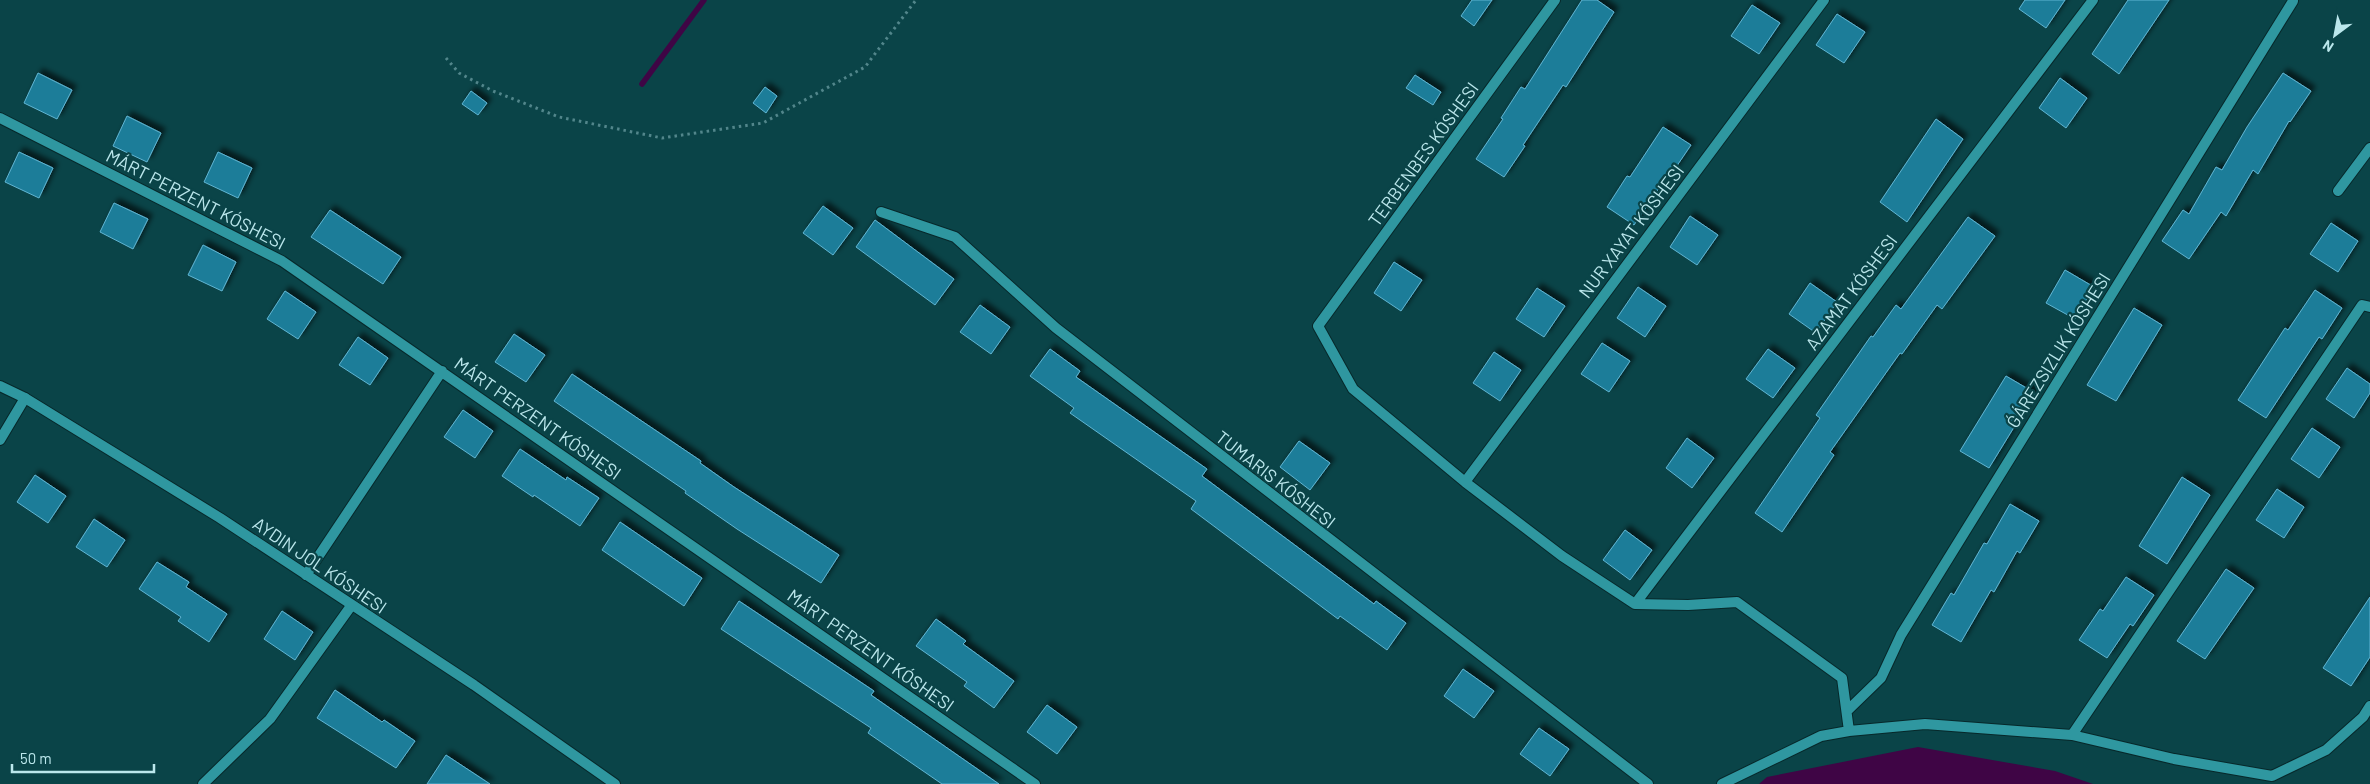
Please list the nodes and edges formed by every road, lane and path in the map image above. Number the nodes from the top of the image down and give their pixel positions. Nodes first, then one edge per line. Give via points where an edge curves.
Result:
1 (916, 0) edge
2 (1555, 0) edge
3 (1824, 0) edge
4 (2094, 0) edge
5 (2293, 1) edge
6 (446, 58) dead end
7 (0, 118) edge
8 (2370, 148) edge
9 (2338, 191) dead end
10 (880, 212) dead end
11 (2366, 306) edge
12 (442, 371) junction
13 (0, 386) edge
14 (25, 398) junction
15 (0, 440) edge
16 (1465, 482) junction
17 (306, 576) junction
18 (1635, 604) junction
19 (351, 606) junction
20 (2370, 706) edge
21 (1847, 712) junction
22 (1849, 731) junction
23 (2072, 735) junction
24 (203, 784) edge
25 (615, 784) edge
26 (1035, 784) edge
27 (1648, 784) edge
28 (1722, 784) edge

1 - 6 path via 865,67 763,123 662,138 559,117 493,92 459,73
2 - 16 street, TERBENBES KÓSHESI via 1318,326 1353,389
3 - 16 street, NUR XAYAT KÓSHESI
4 - 18 street, AZAMAT KÓSHESI
5 - 21 street, ǴÁREZSIZLIK KÓSHESI via 1901,635 1881,678
7 - 12 street, MÁRT PERZENT KÓSHESI via 282,261
8 - 9 street
10 - 27 street, TUMARIS KÓSHESI via 955,237 1056,328
11 - 23 street
12 - 17 street
12 - 26 street, MÁRT PERZENT KÓSHESI
13 - 14 street
14 - 15 street
14 - 17 street via 220,518
16 - 18 street via 1562,556
17 - 19 street
18 - 21 street via 1737,602 1842,678
19 - 24 street via 270,720
19 - 25 street via 474,685
20 - 23 street via 2326,750 2272,776 2174,759
21 - 22 street
22 - 23 street via 1925,724
22 - 28 street via 1821,736

